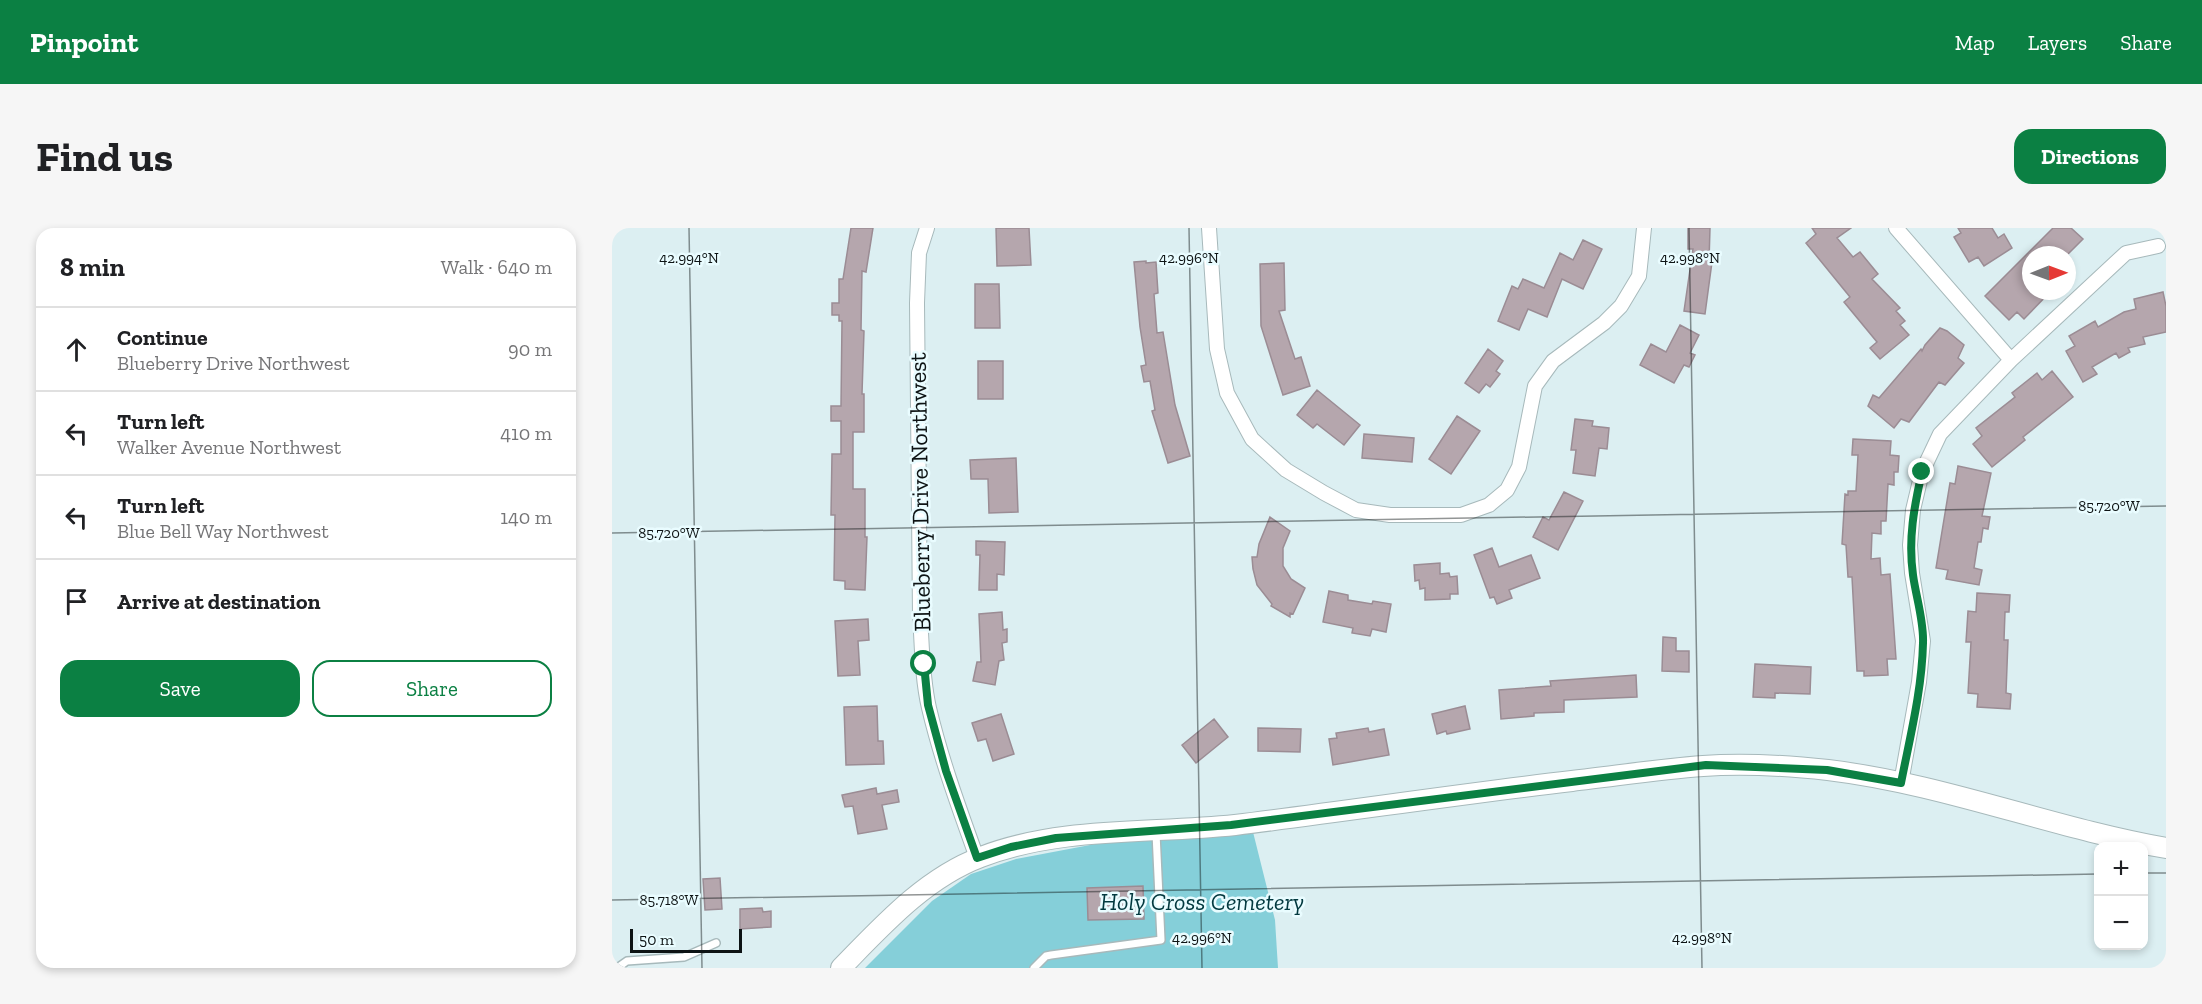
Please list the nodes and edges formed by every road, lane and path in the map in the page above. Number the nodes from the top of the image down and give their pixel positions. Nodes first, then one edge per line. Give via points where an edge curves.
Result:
1 (927, 228) edge
2 (1209, 228) edge
3 (1644, 228) edge
4 (1896, 228) edge
5 (2158, 246) dead end
6 (2011, 360) junction
7 (1901, 783) junction
8 (1156, 830) junction
9 (2166, 848) edge
10 (977, 858) junction
11 (716, 943) dead end
12 (617, 968) edge
13 (841, 968) edge
14 (1034, 968) edge

1 - 10 street, Blueberry Drive Northwest via 919,253 917,303 920,615 928,705
2 - 3 street via 1217,349 1227,393 1252,439 1286,470 1324,494 1356,510 1390,515 1461,515 1489,506 1507,490 1519,468 1535,386 1554,361 1621,306 1639,276
4 - 6 street
5 - 6 street via 2127,253
6 - 7 street via 1940,434 1922,472 1910,545 1923,641
7 - 8 main road via 1827,770 1706,765 1231,825
7 - 9 main road via 2114,839
8 - 10 main road via 1056,838
8 - 14 lane via 1161,940 1064,952 1046,956
10 - 13 main road via 897,911
11 - 12 lane via 684,957 627,961

